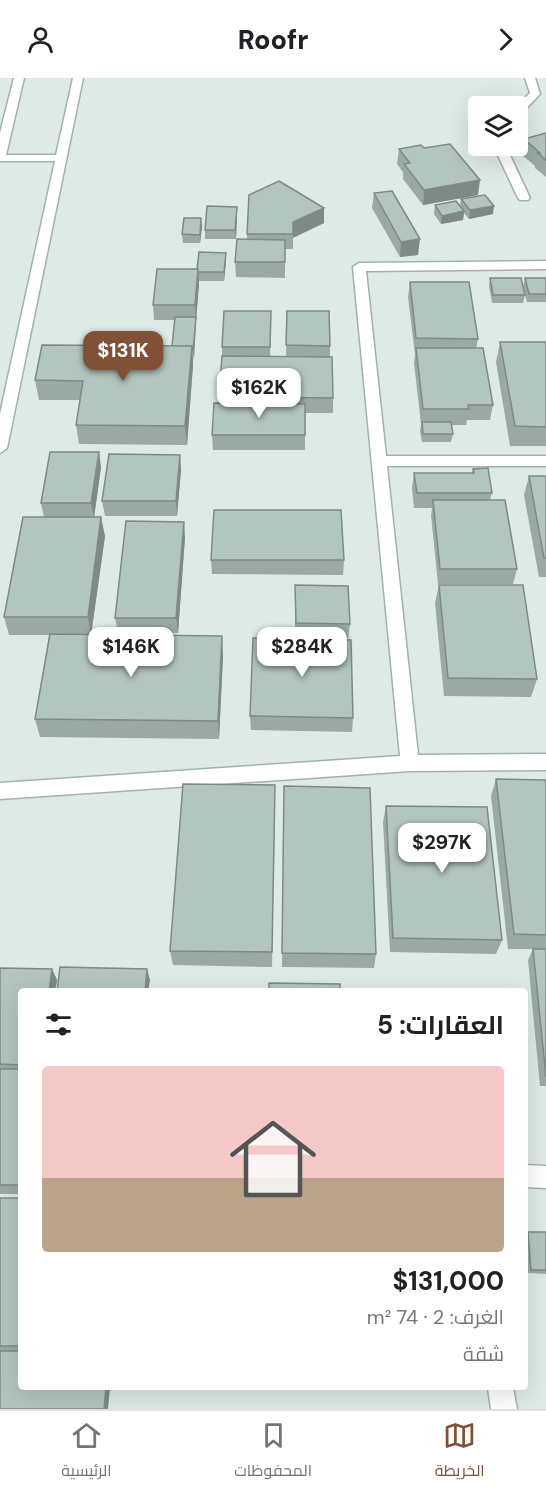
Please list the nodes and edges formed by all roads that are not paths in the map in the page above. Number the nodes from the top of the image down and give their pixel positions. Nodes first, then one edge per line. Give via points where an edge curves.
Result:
1 (20, 78) edge
2 (78, 78) edge
3 (530, 78) edge
4 (541, 94) edge
5 (528, 104) edge
6 (504, 156) edge
7 (0, 157) edge
8 (61, 158) junction
9 (524, 198) dead end
10 (546, 265) edge
11 (0, 448) edge
12 (379, 461) junction
13 (546, 461) edge
14 (546, 762) edge
15 (410, 763) junction
16 (0, 791) edge
17 (528, 1176) edge
18 (546, 1177) edge
19 (501, 1390) edge
20 (504, 1409) edge

1 - 7 street
2 - 8 street
3 - 4 street
4 - 5 street
6 - 9 street
7 - 8 street
8 - 11 street
10 - 12 street via 359,267
12 - 13 street
12 - 15 street
14 - 15 street
15 - 16 street
17 - 18 street
19 - 20 street

